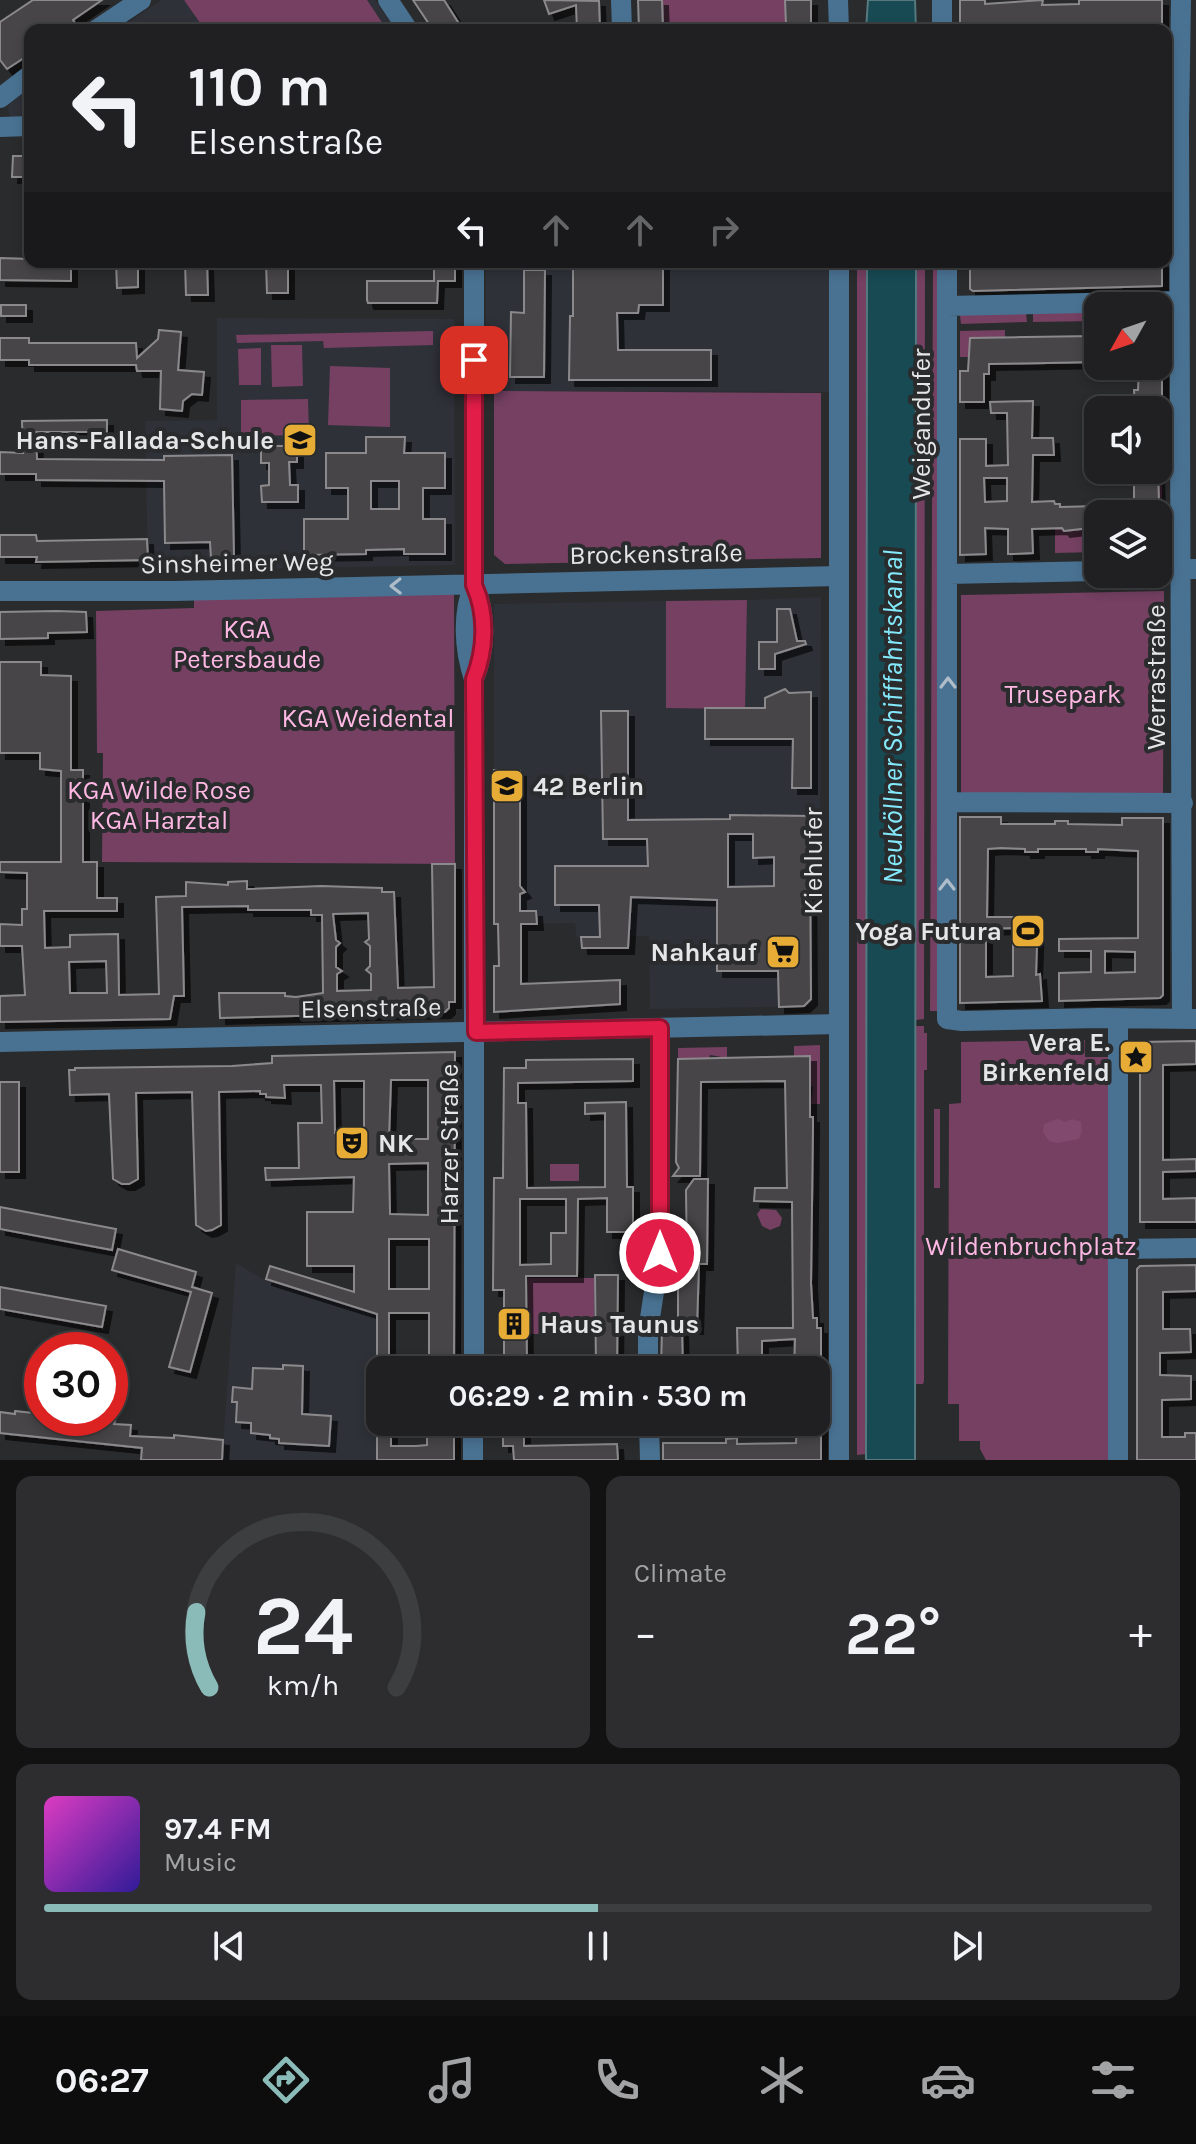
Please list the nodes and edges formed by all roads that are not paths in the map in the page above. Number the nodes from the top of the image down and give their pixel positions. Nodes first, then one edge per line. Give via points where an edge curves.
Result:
1 (141, 0) edge
2 (388, 0) edge
3 (621, 0) edge
4 (838, 0) edge
5 (942, 0) edge
6 (1181, 0) edge
7 (105, 24) edge
8 (404, 24) edge
9 (622, 24) edge
10 (839, 24) edge
11 (942, 24) edge
12 (24, 80) edge
13 (0, 98) edge
14 (1181, 103) edge
15 (24, 126) edge
16 (0, 127) edge
17 (474, 268) edge
18 (839, 268) edge
19 (947, 268) edge
20 (1179, 301) junction
21 (947, 306) junction
22 (1188, 570) edge
23 (1084, 571) edge
24 (948, 574) junction
25 (839, 576) junction
26 (474, 585) junction
27 (0, 591) edge
28 (948, 802) junction
29 (1183, 803) junction
30 (1118, 1018) junction
31 (1189, 1019) edge
32 (839, 1024) junction
33 (660, 1028) junction
34 (476, 1032) junction
35 (0, 1042) edge
36 (1196, 1248) edge
37 (1118, 1249) junction
38 (474, 1356) edge
39 (648, 1356) edge
40 (473, 1436) edge
41 (649, 1436) edge
42 (473, 1460) edge
43 (650, 1460) edge
44 (839, 1460) edge
45 (1118, 1460) edge

1 - 7 street
2 - 8 street
3 - 9 street
4 - 10 street
5 - 11 street
6 - 14 street, Werrastraße
12 - 13 street
14 - 20 street, Werrastraße
15 - 16 street
17 - 26 street, Harzer Straße
18 - 25 street, Kiehlufer
19 - 21 street, Weigandufer
20 - 21 street
20 - 22 street, Werrastraße
21 - 24 street, Weigandufer
22 - 29 street, Werrastraße
23 - 24 street
28 -> 24 street, Weigandufer
25 - 26 street, Brockenstraße
25 - 32 street, Kiehlufer
26 -> 27 street, Sinsheimer Weg
26 - 34 street, Harzer Straße via 467,602 467,658 474,679
28 - 29 street
30 -> 28 street, Weigandufer via 947,1019
29 - 31 street, Werrastraße
30 - 31 street
30 - 37 street
32 - 33 street, Elsenstraße
32 - 44 street, Kiehlufer
33 - 34 street, Elsenstraße
33 - 39 street via 660,1253
34 - 35 street, Elsenstraße
34 - 38 street, Harzer Straße
36 - 37 street
37 - 45 street
40 - 42 street
41 - 43 street

